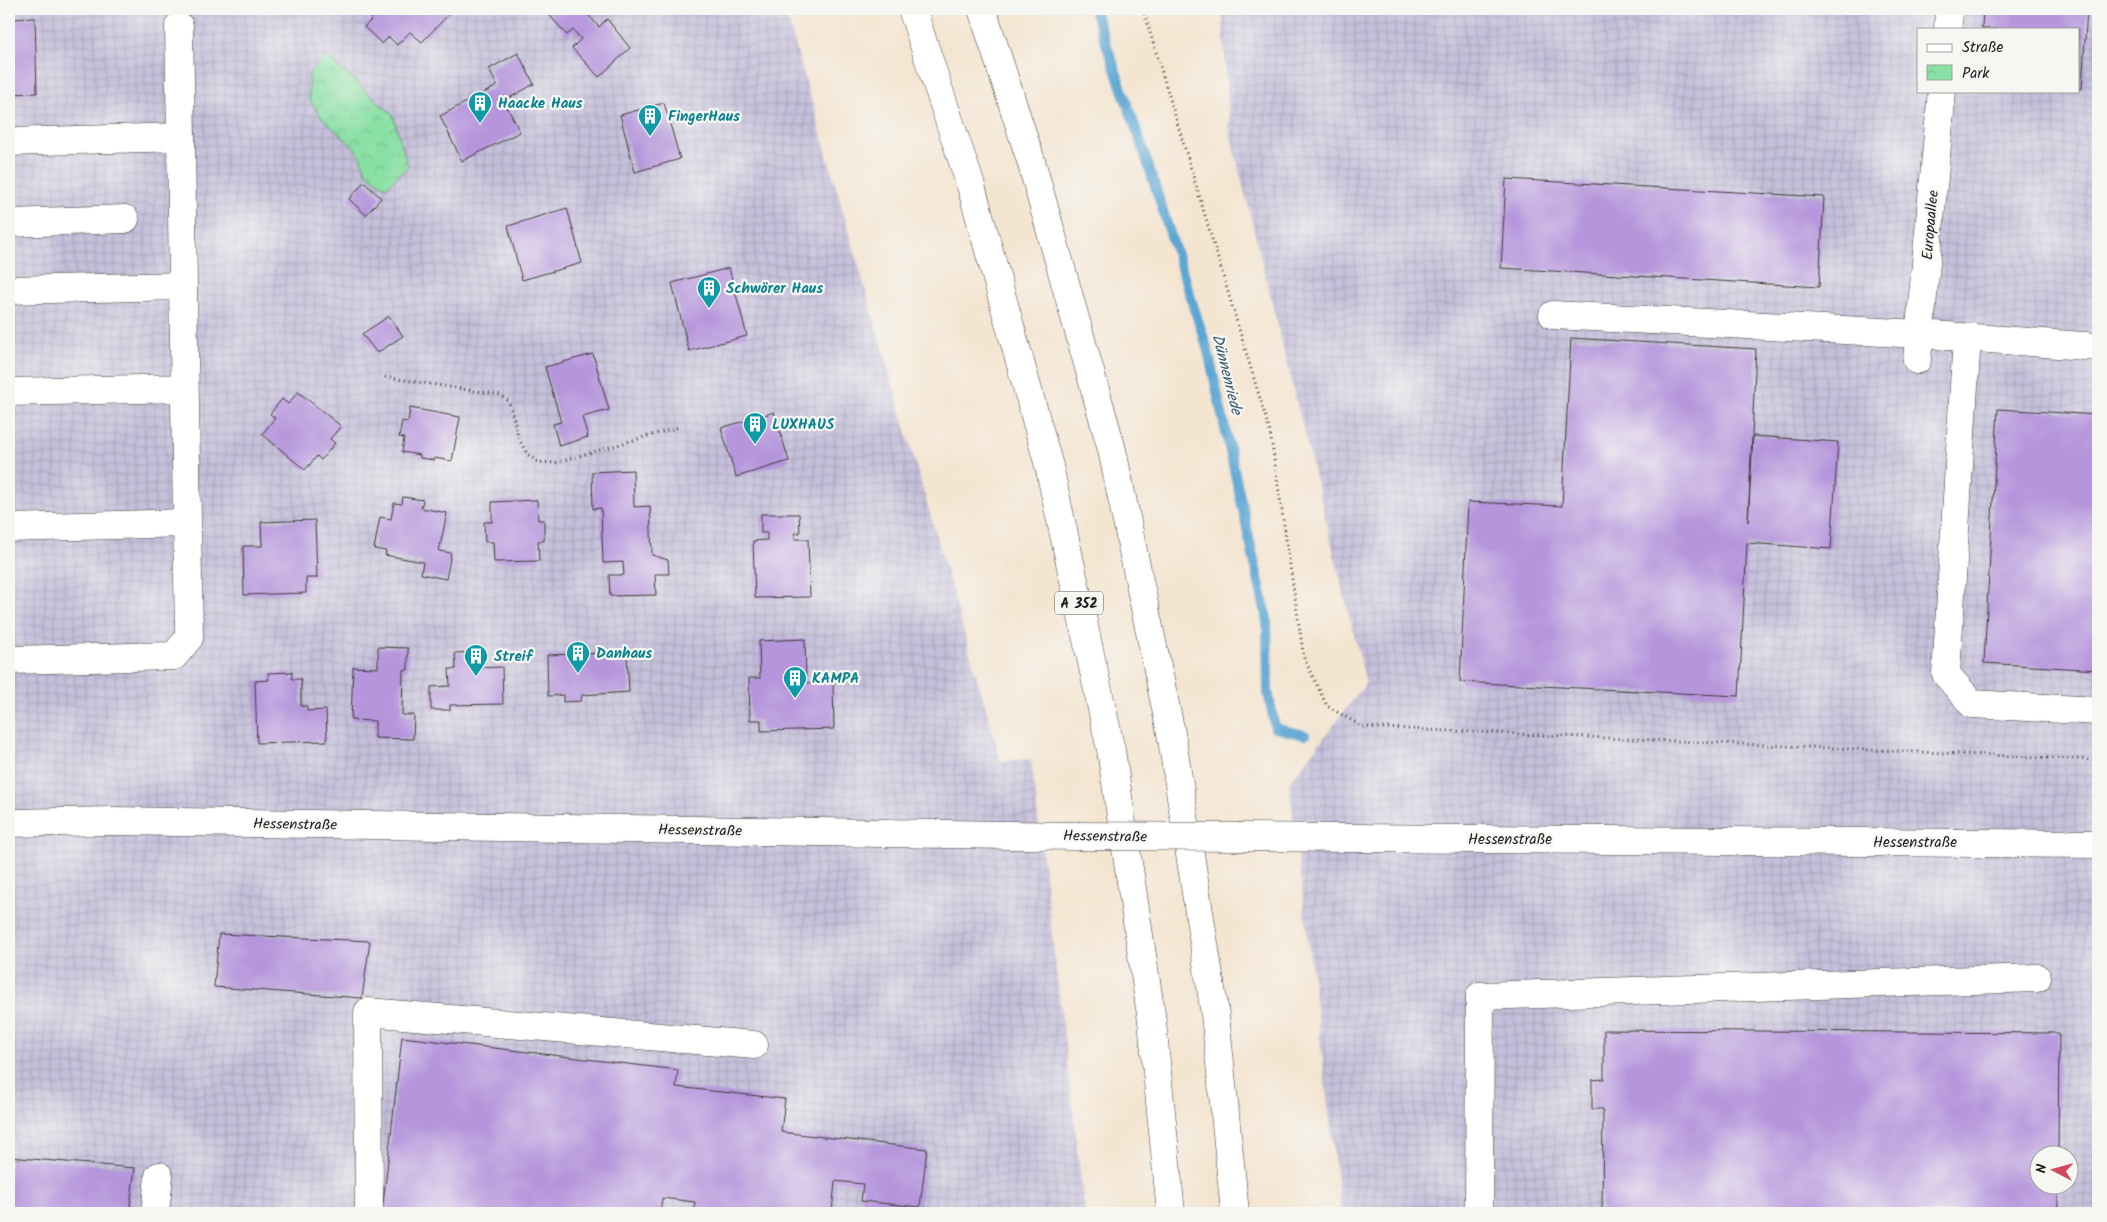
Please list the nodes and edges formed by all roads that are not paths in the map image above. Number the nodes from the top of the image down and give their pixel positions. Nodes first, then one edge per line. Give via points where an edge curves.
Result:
1 (912, 9) edge
2 (982, 9) edge
3 (1949, 9) edge
4 (178, 26) dead end
5 (1948, 28) edge
6 (1942, 92) edge
7 (181, 137) junction
8 (9, 142) edge
9 (125, 219) dead end
10 (9, 223) edge
11 (183, 286) junction
12 (9, 290) edge
13 (1553, 315) dead end
14 (1967, 337) junction
15 (1918, 347) junction
16 (2098, 347) edge
17 (184, 388) junction
18 (9, 392) edge
19 (187, 523) junction
20 (9, 528) edge
21 (9, 660) edge
22 (2098, 711) edge
23 (9, 814) edge
24 (112, 821) junction
25 (9, 823) edge
26 (2098, 844) edge
27 (2037, 978) dead end
28 (754, 1046) dead end
29 (159, 1176) dead end
30 (155, 1213) edge
31 (369, 1213) edge
32 (1171, 1213) edge
33 (1235, 1213) edge
34 (1479, 1213) edge

1 - 32 main road, A 352 via 971,186 1049,466 1111,750 1152,1021
2 - 33 main road via 1031,161 1116,470 1172,733 1215,1014
3 - 5 main road
4 - 7 main road
6 - 15 main road, Europaallee
7 - 8 main road
7 - 11 main road
9 - 10 main road
11 - 12 main road
11 - 17 main road
13 - 15 main road
14 - 15 main road
14 - 16 main road
14 - 22 main road via 1946,674 1972,704
17 - 18 main road
17 - 19 main road
19 - 20 main road
19 - 21 main road via 189,638 174,656
23 - 24 main road, Hessenstraße
24 - 25 main road, Hessenstraße
24 - 26 main road, Hessenstraße, bridge via 1078,836
27 - 34 main road via 1480,996
28 - 31 main road via 368,1012
29 - 30 main road

